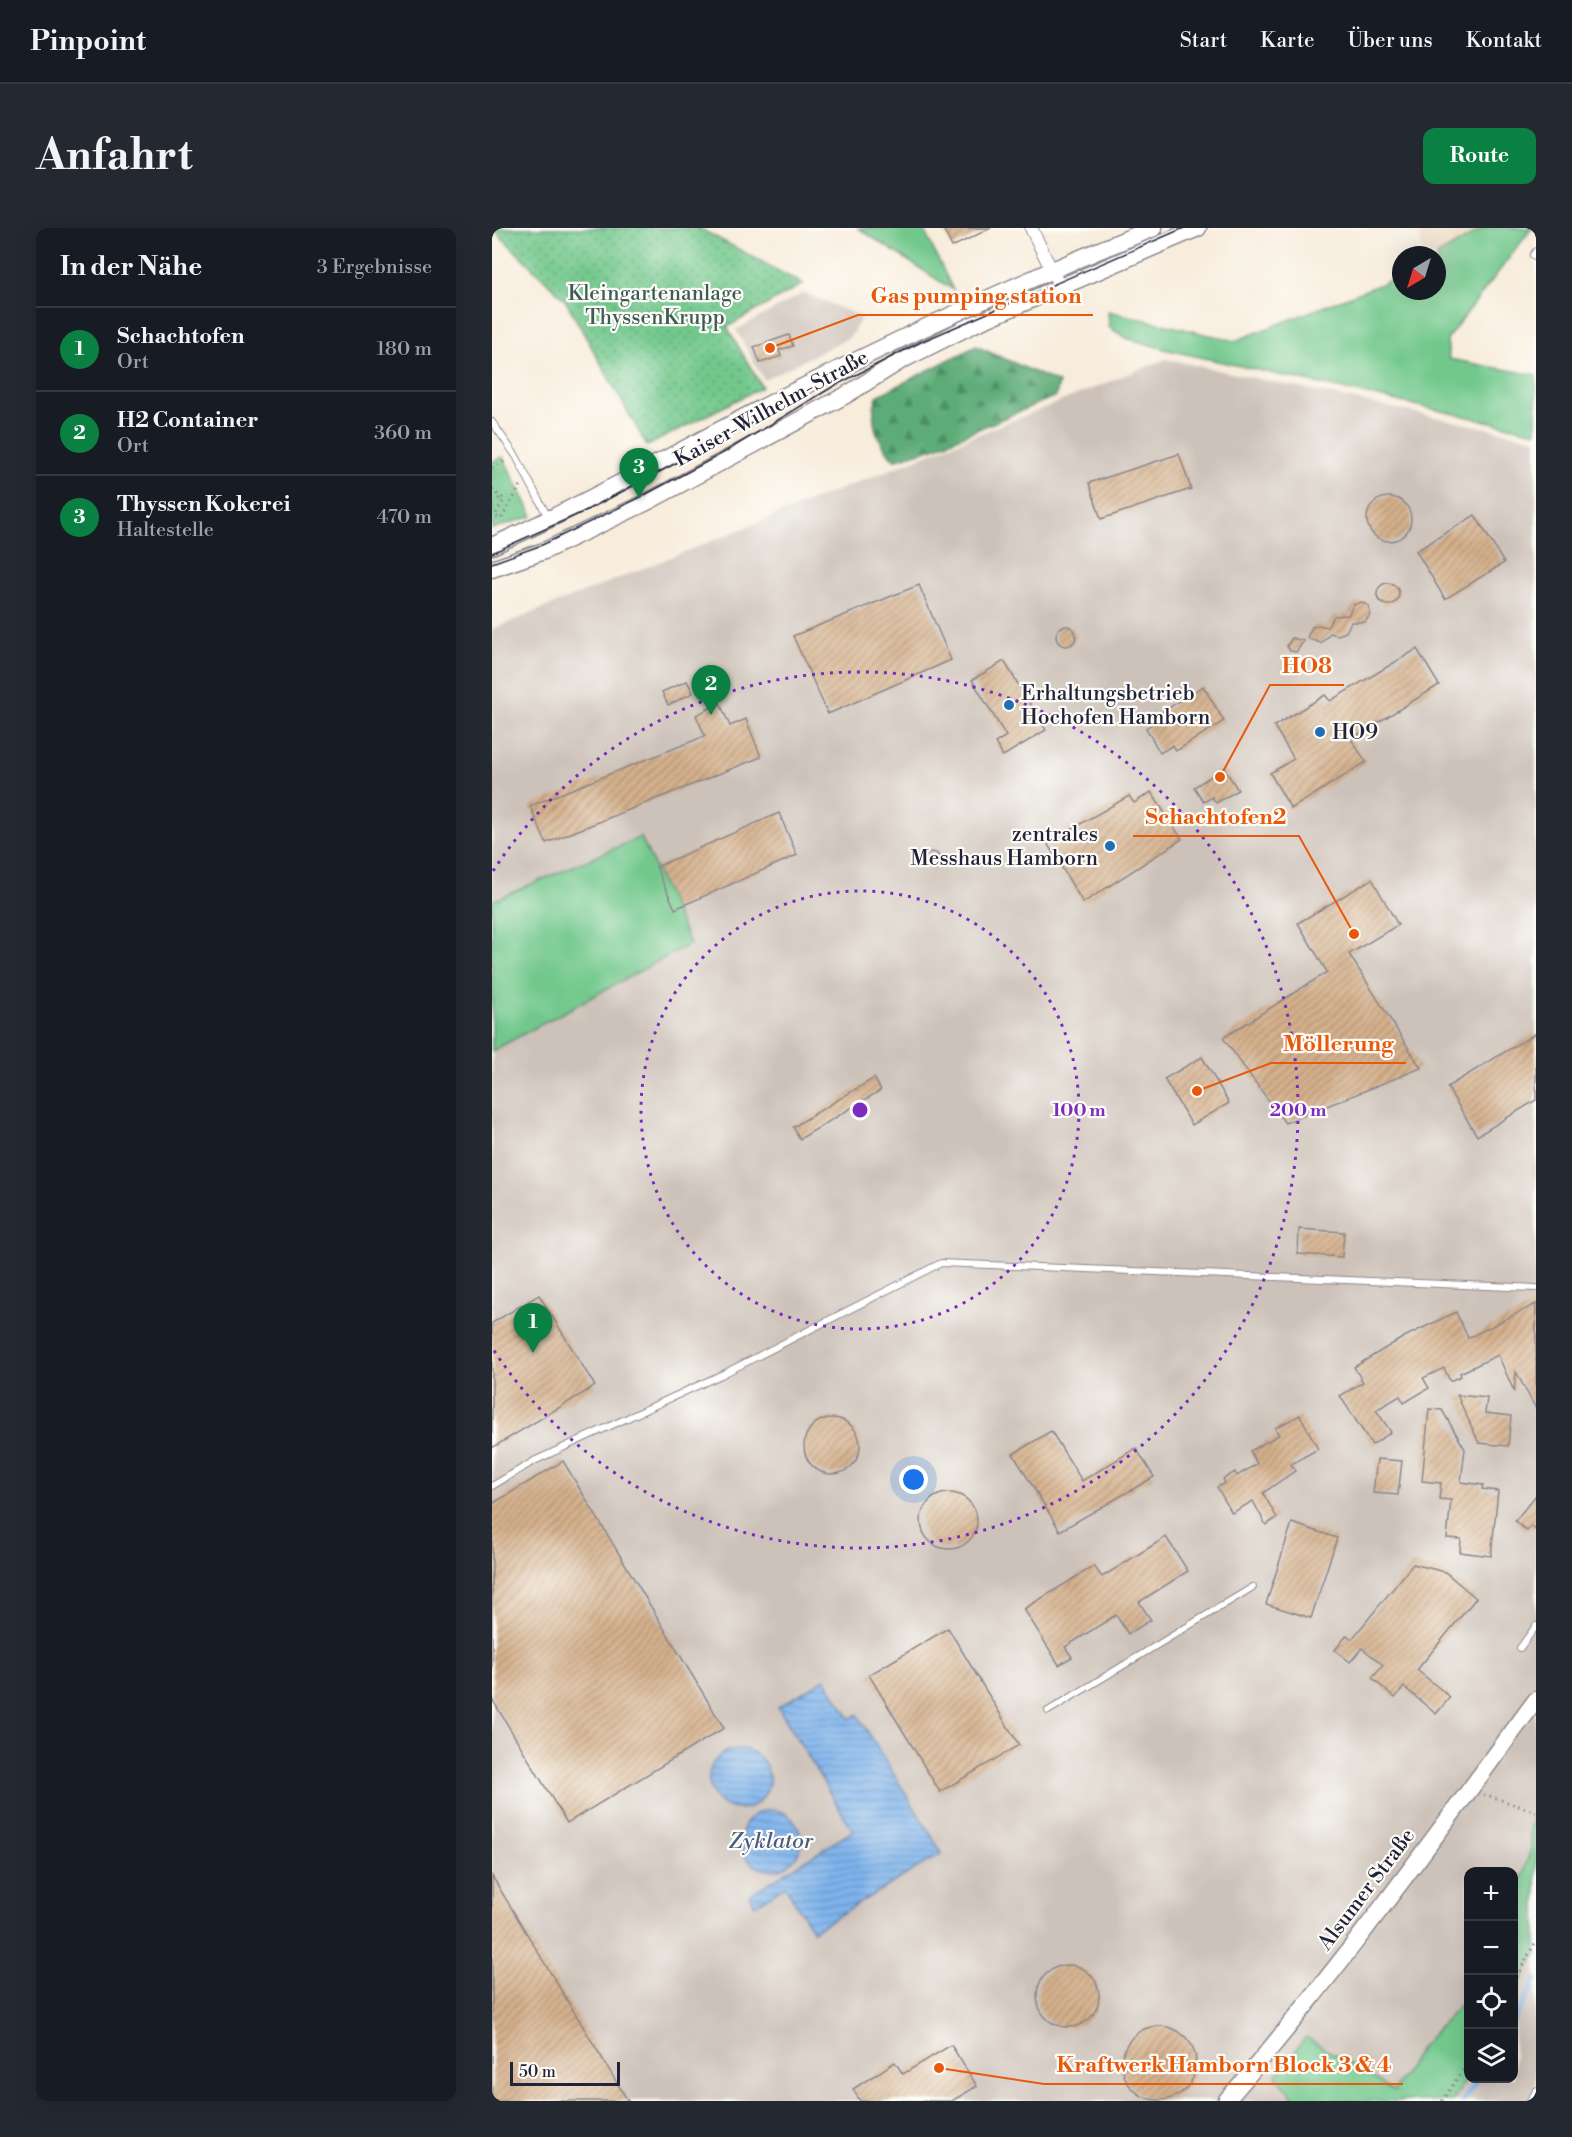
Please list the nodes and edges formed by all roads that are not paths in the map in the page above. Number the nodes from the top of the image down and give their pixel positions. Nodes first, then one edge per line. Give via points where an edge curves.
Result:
1 (1031, 228) edge
2 (1154, 228) edge
3 (1198, 228) edge
4 (1536, 251) edge
5 (1536, 257) edge
6 (1051, 269) junction
7 (1060, 287) junction
8 (492, 422) edge
9 (549, 520) junction
10 (492, 546) edge
11 (492, 569) edge
12 (1536, 1288) edge
13 (492, 1486) edge
14 (1253, 1587) dead end
15 (1536, 1626) edge
16 (1520, 1648) dead end
17 (1536, 1700) edge
18 (1048, 1711) dead end
19 (1536, 2091) edge
20 (1226, 2101) edge
21 (1530, 2101) edge

1 - 6 street
2 - 6 main road, Kaiser-Wilhelm-Straße
3 - 7 main road, Kaiser-Wilhelm-Straße
4 - 5 lane
6 - 7 street
6 - 9 main road, Kaiser-Wilhelm-Straße via 791,393
7 - 11 main road, Kaiser-Wilhelm-Straße via 902,360 846,395 647,502 544,551
8 - 9 lane via 516,456
9 - 10 main road, Kaiser-Wilhelm-Straße
12 - 13 lane via 941,1263 723,1374 534,1461
14 - 18 lane
15 - 16 lane
17 - 20 main road, Alsumer Straße via 1274,2047
19 - 21 lane

